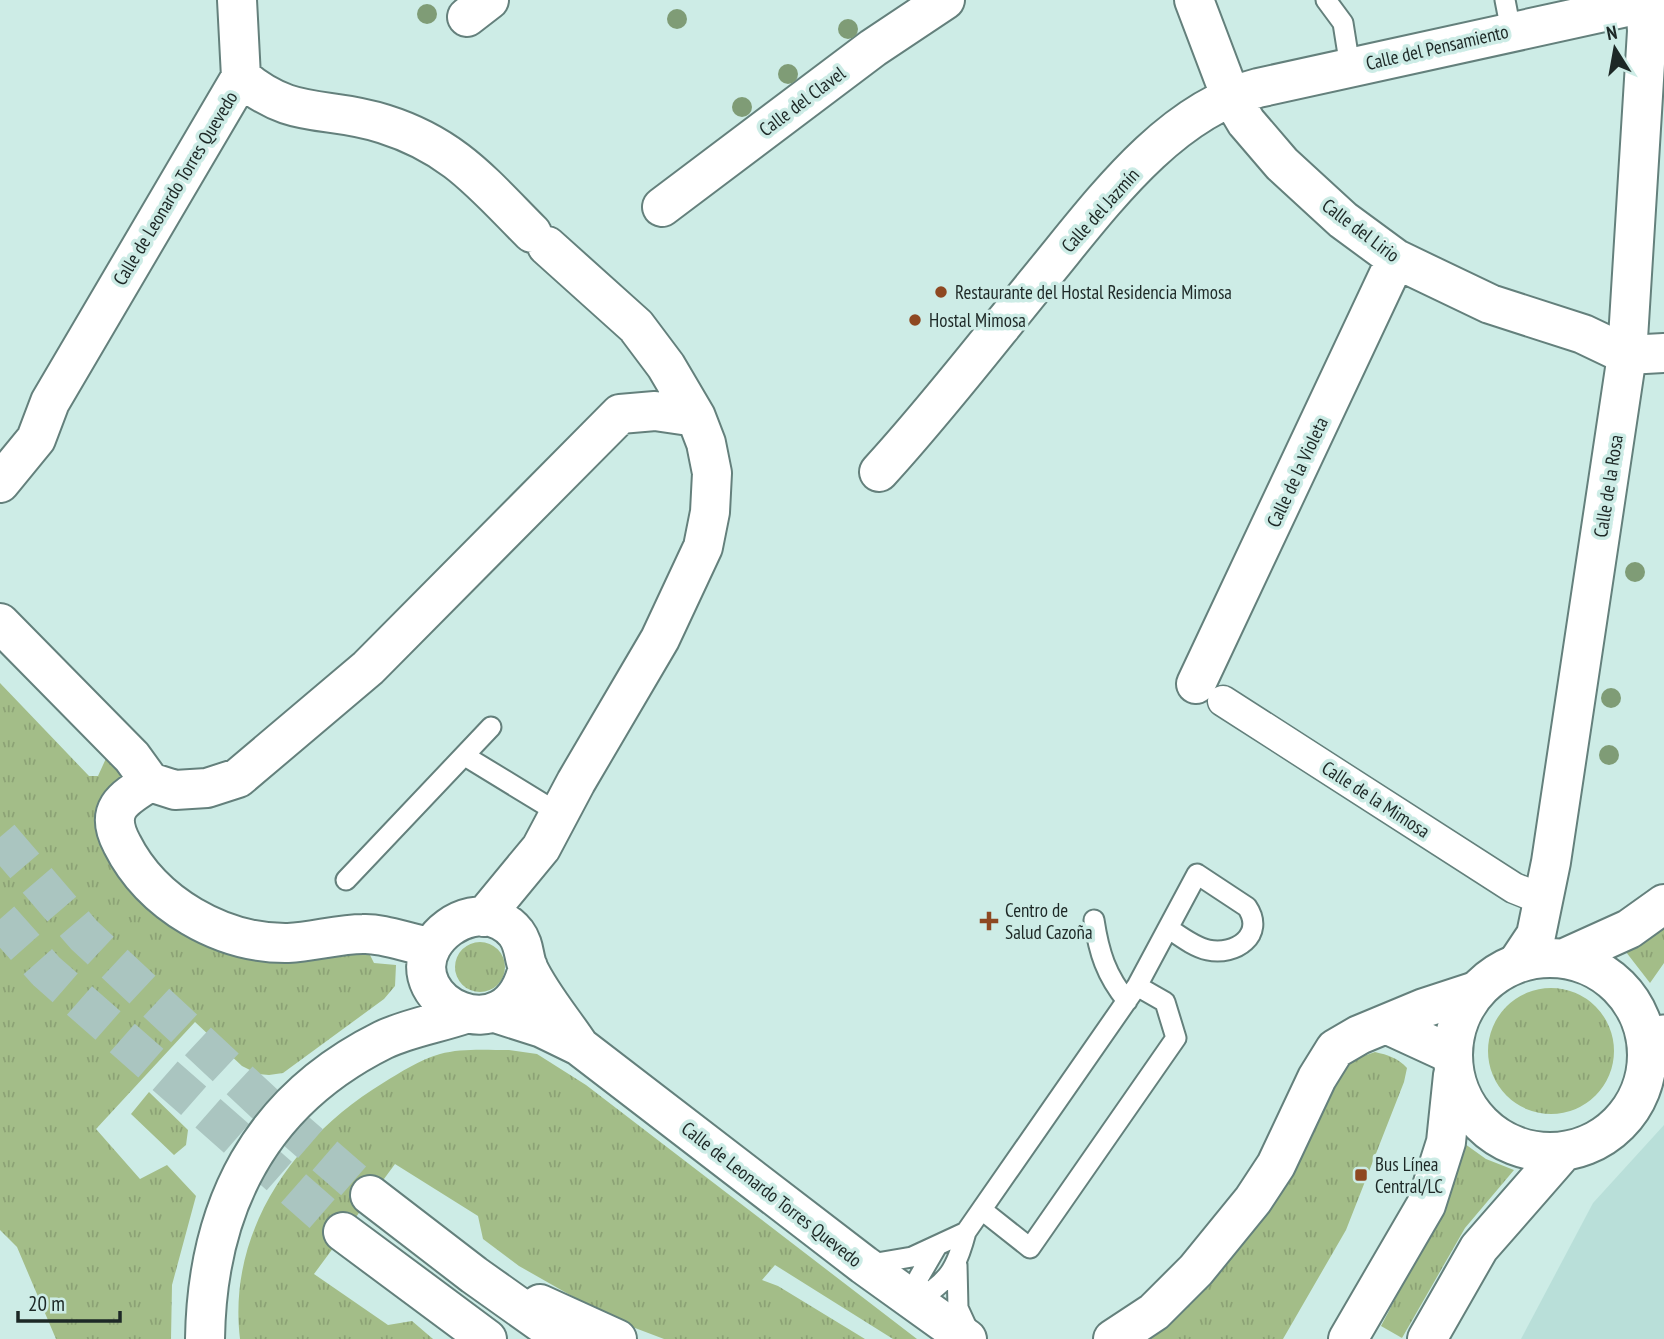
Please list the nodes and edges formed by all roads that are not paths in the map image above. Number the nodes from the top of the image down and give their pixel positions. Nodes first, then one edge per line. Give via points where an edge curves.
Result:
1 (237, 0) edge
2 (945, 0) edge
3 (1194, 0) edge
4 (1326, 0) edge
5 (1645, 1) edge
6 (1508, 15) edge
7 (1350, 66) junction
8 (240, 77) junction
9 (1230, 95) junction
10 (662, 207) dead end
11 (1396, 259) junction
12 (1646, 354) edge
13 (666, 366) junction
14 (620, 414) junction
15 (696, 417) junction
16 (879, 472) dead end
17 (0, 483) edge
18 (0, 622) edge
19 (1210, 692) joint
20 (491, 727) dead end
21 (465, 756) junction
22 (150, 782) junction
23 (560, 814) junction
24 (541, 848) junction
25 (346, 880) dead end
26 (1529, 894) dead end
27 (1664, 904) edge
28 (484, 917) junction
29 (1094, 920) dead end
30 (1168, 928) junction
31 (523, 952) junction
32 (1567, 957) junction
33 (429, 960) junction
34 (1518, 962) junction
35 (1476, 991) junction
36 (1132, 993) junction
37 (480, 1013) junction
38 (1388, 1025) junction
39 (1658, 1026) edge
40 (385, 1039) junction
41 (579, 1046) junction
42 (1452, 1063) junction
43 (1563, 1152) junction
44 (370, 1195) tunnel mouth
45 (982, 1210) junction
46 (343, 1232) tunnel mouth
47 (966, 1232) junction
48 (937, 1246) junction
49 (864, 1265) junction
50 (957, 1265) junction
51 (396, 1274) junction
52 (474, 1275) junction
53 (915, 1302) junction
54 (205, 1339) edge
55 (465, 1339) edge
56 (487, 1339) edge
57 (564, 1339) edge
58 (617, 1339) edge
59 (967, 1339) edge
60 (973, 1339) edge
61 (1113, 1339) edge
62 (1348, 1339) edge
63 (1427, 1339) edge

1 - 8 street
2 - 10 street, Calle del Clavel via 873,48
3 - 9 street, Calle del Lirio
4 - 7 lane via 1343,23
5 - 6 street, Calle del Pensamiento
5 - 12 street, Calle de la Rosa
6 - 7 street, Calle del Pensamiento
7 - 9 street, Calle del Pensamiento
8 - 13 street, Calle de Leonardo Torres Quevedo via 276,103 353,115 444,149 636,326
8 - 17 street, Calle de Leonardo Torres Quevedo via 50,402 36,439
9 - 11 street, Calle del Lirio via 1282,164 1343,220
9 - 16 street, Calle del Jazmín via 1163,142 1097,210
11 - 12 street, Calle del Lirio via 1490,304
11 - 19 street, Calle de la Violeta
12 - 34 street, Calle de la Rosa via 1536,935
13 - 14 street
13 - 15 street, Calle de Leonardo Torres Quevedo
14 - 15 street via 655,411
14 - 22 street via 368,668 238,778 207,788 176,790
15 - 23 street, Calle de Leonardo Torres Quevedo via 712,473 703,547 660,639
18 - 22 street via 132,757
19 - 26 street, Calle de la Mimosa
20 - 21 lane
21 - 23 lane
21 - 25 lane
22 - 33 street via 123,798 115,813 116,832 145,875 185,912 216,930 250,939 286,943 364,933
23 - 24 street, Calle de Leonardo Torres Quevedo
24 - 28 street, Calle de Leonardo Torres Quevedo
24 - 31 street, Calle de Leonardo Torres Quevedo
27 - 32 street via 1629,929
28 - 31 street via 499,920
28 - 33 street via 472,915 447,926
29 - 36 lane via 1100,957 1112,982
30 - 30 lane via 1204,950 1220,952 1241,947 1250,937 1252,914 1198,874
30 - 36 lane
31 - 37 street via 524,986 512,1002
31 - 41 street, Calle de Leonardo Torres Quevedo
32 - 34 street
32 - 39 street via 1616,983
33 - 37 street via 434,992 447,1006
33 - 40 street via 411,1005
34 - 35 street via 1494,974
35 - 38 street via 1424,1007
35 - 42 street via 1461,1014
36 - 45 lane
36 - 45 lane via 1165,1002 1176,1038 1030,1248
37 - 40 street
37 - 41 street, Calle de Leonardo Torres Quevedo via 542,1028
38 - 42 street
38 - 61 street via 1335,1049 1276,1165 1253,1200 1188,1278 1154,1311
39 - 43 street via 1637,1100 1614,1129 1591,1144
40 - 54 street via 322,1077 276,1124 245,1167 215,1240 208,1271
41 - 49 street, Calle de Leonardo Torres Quevedo
42 - 43 street via 1464,1104 1488,1131 1509,1144 1541,1153
42 - 62 street via 1446,1142 1426,1205
43 - 63 street via 1479,1248
44 - 52 street
45 - 47 lane
46 - 51 street
47 - 48 lane
47 - 50 lane
48 - 49 lane via 912,1257
48 - 53 lane via 919,1277
49 - 53 street, Calle de Leonardo Torres Quevedo
50 - 53 lane via 941,1286
50 - 60 lane via 958,1308
51 - 55 street
51 - 56 street
52 - 57 street
52 - 58 street
53 - 59 street, Calle de Leonardo Torres Quevedo

